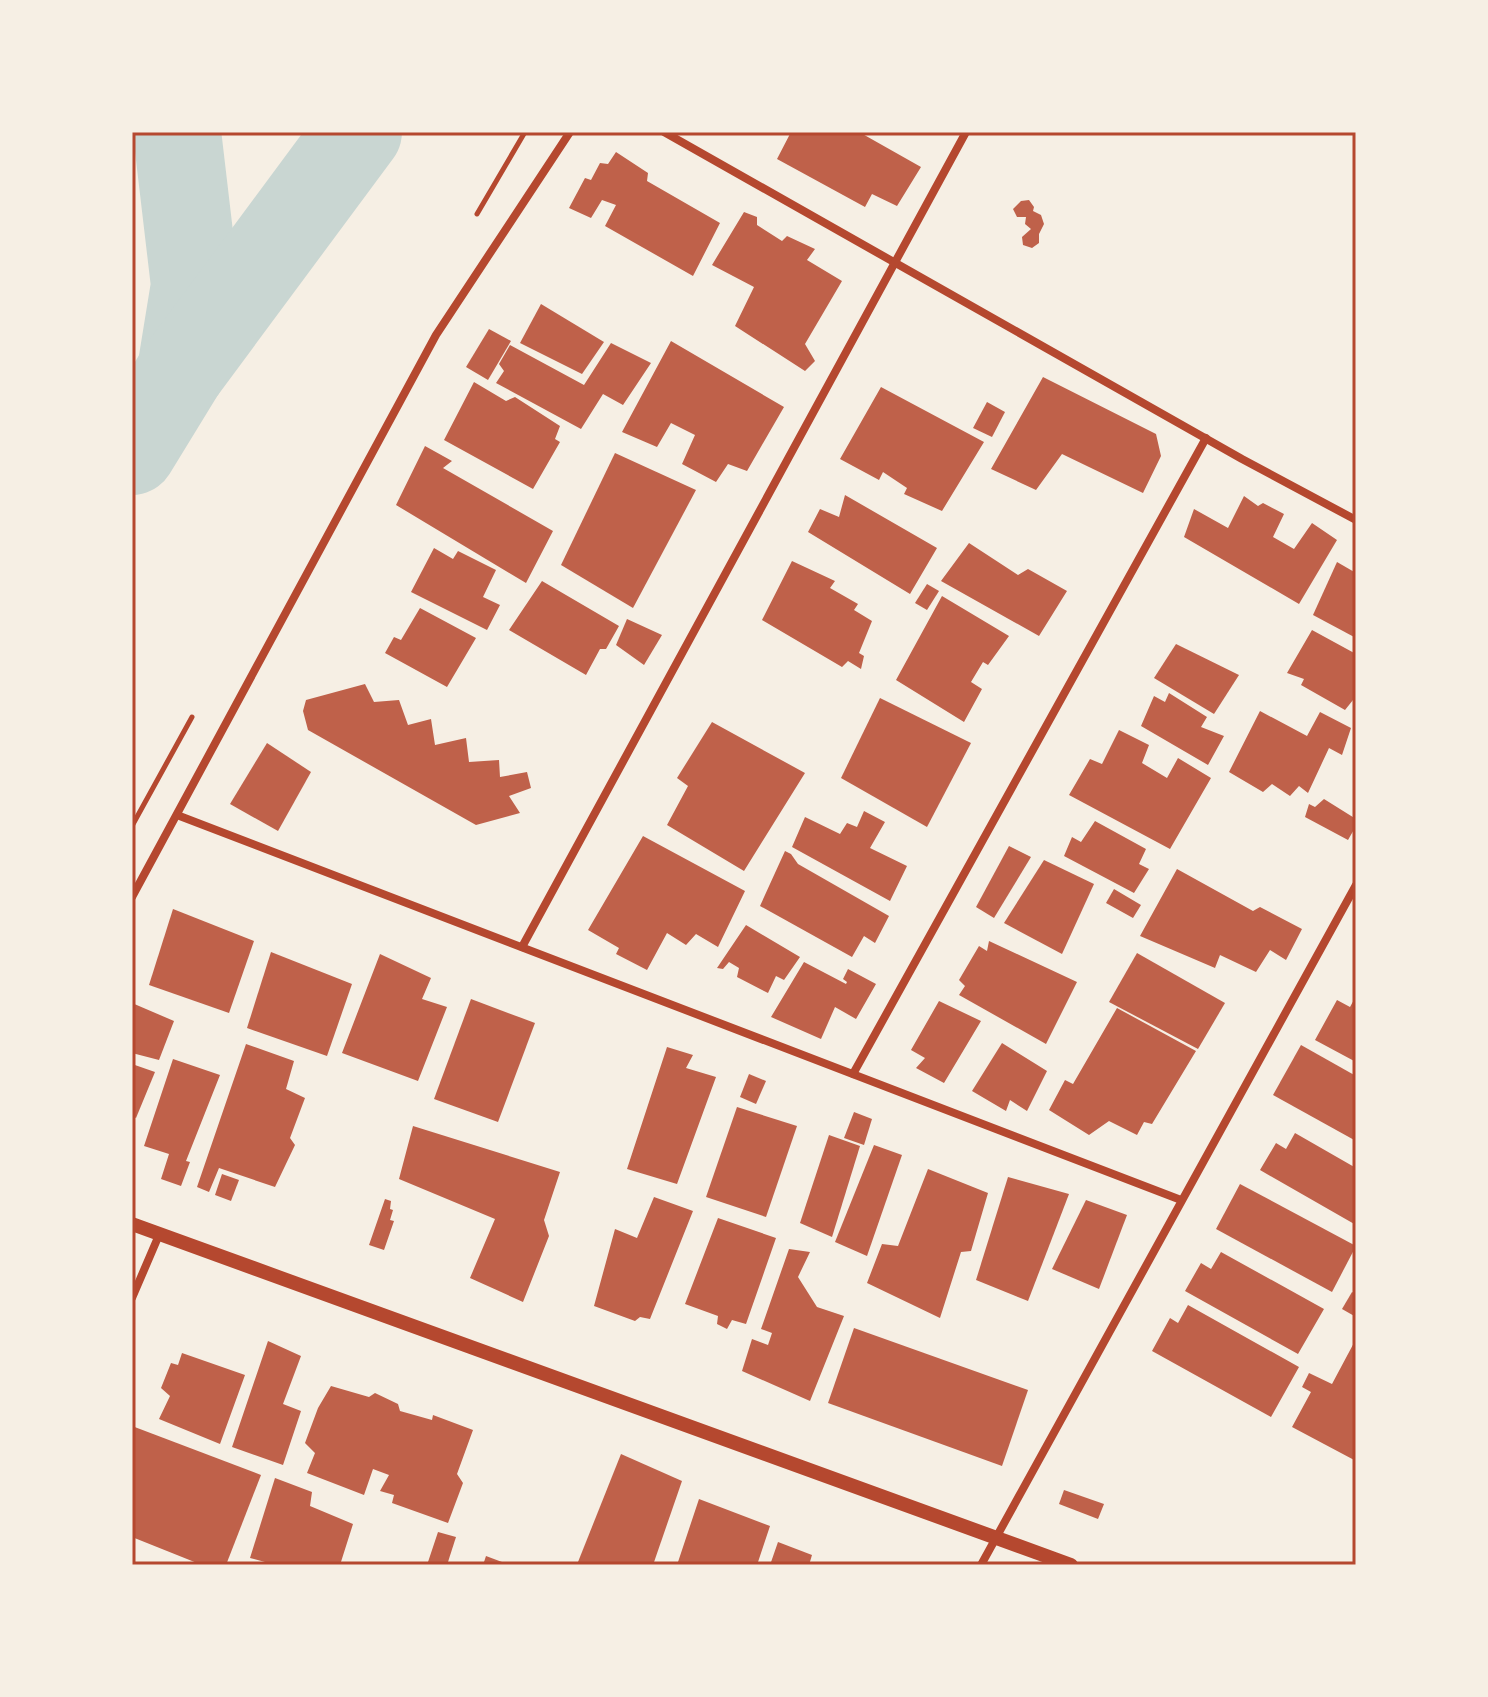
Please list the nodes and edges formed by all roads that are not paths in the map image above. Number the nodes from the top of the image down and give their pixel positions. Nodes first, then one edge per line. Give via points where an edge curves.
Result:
1 (570, 132) edge
2 (664, 132) edge
3 (966, 132) edge
4 (895, 262) junction
5 (1206, 438) junction
6 (1356, 520) edge
7 (177, 815) junction
8 (1356, 885) edge
9 (132, 897) edge
10 (522, 947) junction
11 (853, 1074) junction
12 (1181, 1200) junction
13 (132, 1224) edge
14 (159, 1235) junction
15 (132, 1298) edge
16 (995, 1538) junction
17 (981, 1565) edge
18 (1071, 1565) edge

1 - 7 street via 436,335
2 - 4 street
3 - 4 street
4 - 5 street
4 - 10 street
5 - 6 street
5 - 11 street
7 - 9 street
7 - 10 street
8 - 12 street
10 - 11 street
11 - 12 street
12 - 16 street
13 - 14 street
14 - 15 street
14 - 16 street
16 - 17 street
16 - 18 street

